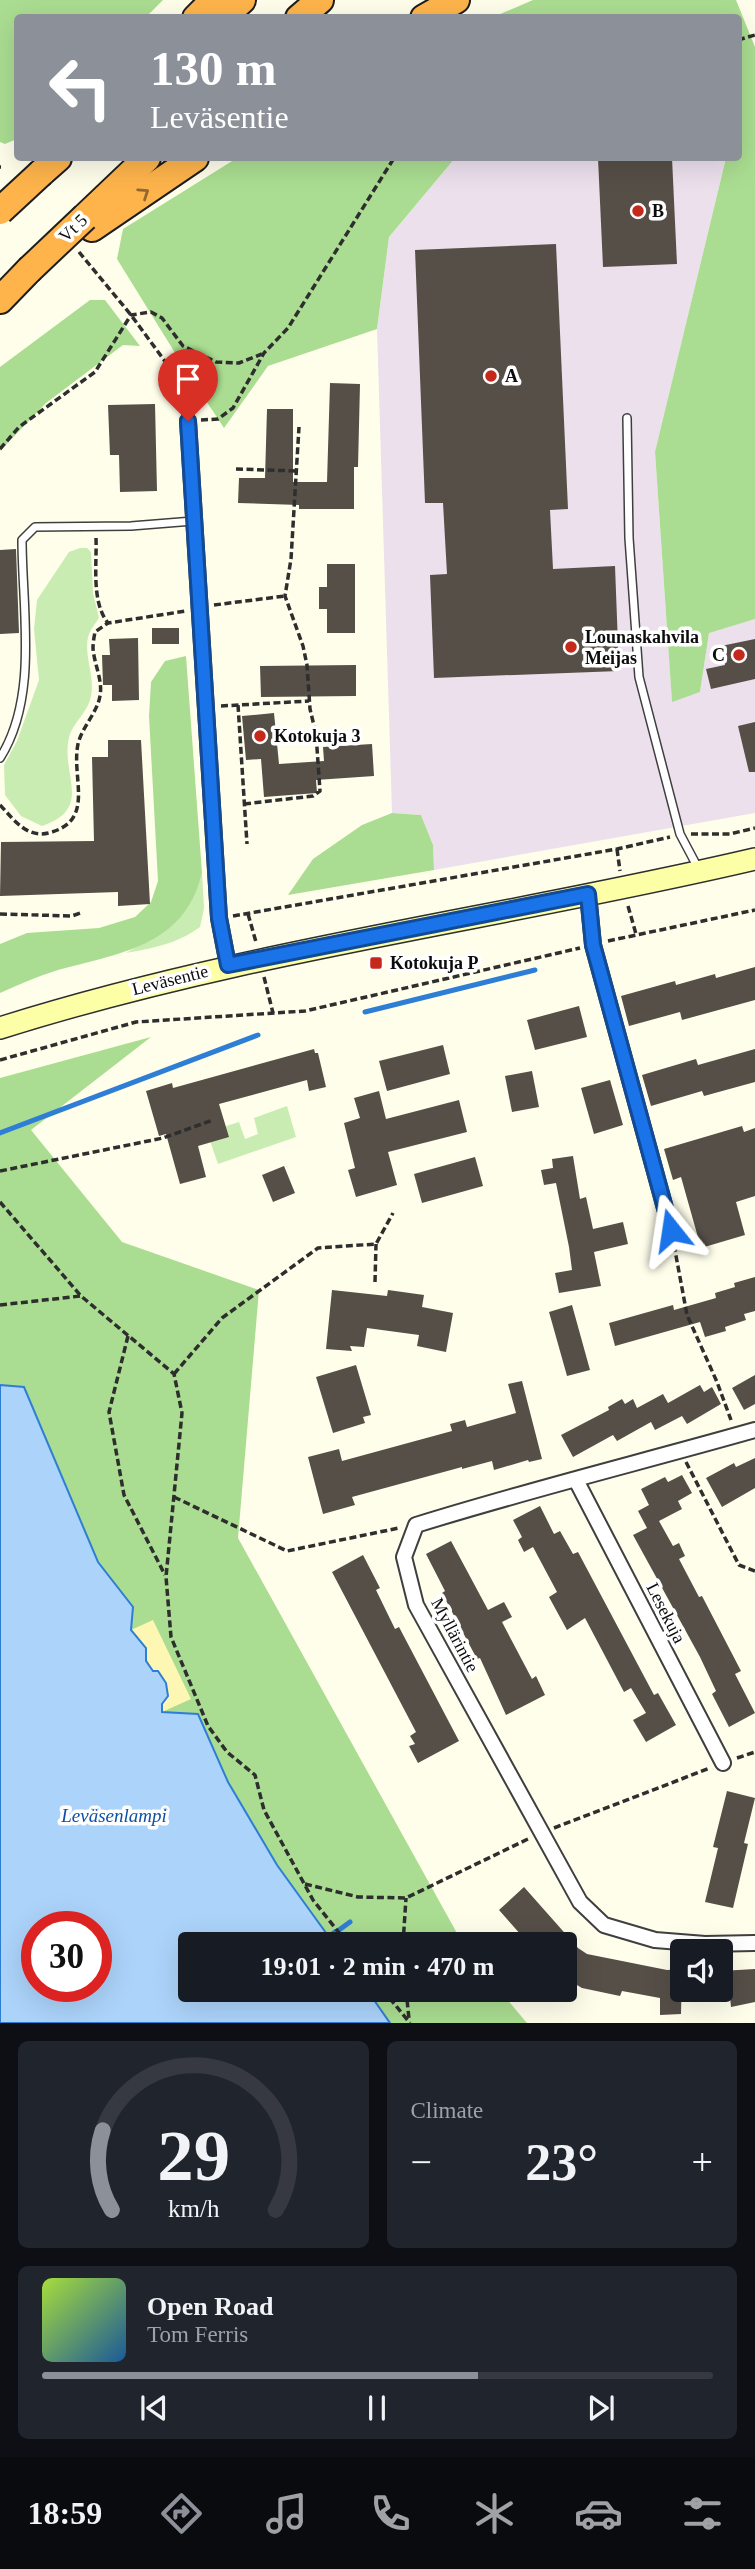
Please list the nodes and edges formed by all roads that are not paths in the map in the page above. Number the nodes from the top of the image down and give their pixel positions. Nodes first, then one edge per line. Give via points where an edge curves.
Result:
1 (214, 0) edge
2 (242, 0) edge
3 (320, 0) edge
4 (456, 0) edge
5 (200, 14) edge
6 (226, 14) edge
7 (304, 14) edge
8 (431, 14) edge
9 (144, 161) edge
10 (190, 161) edge
11 (52, 163) edge
12 (0, 211) edge
13 (88, 222) junction
14 (0, 300) edge
15 (627, 418) dead end
16 (188, 421) road end
17 (193, 522) junction
18 (0, 758) edge
19 (755, 859) edge
20 (700, 872) junction
21 (588, 894) junction
22 (228, 965) junction
23 (0, 1028) edge
24 (671, 1230) road end
25 (755, 1430) edge
26 (576, 1480) junction
27 (723, 1763) road end
28 (755, 1944) edge

1 - 5 highway
2 - 6 highway
3 - 7 highway
4 - 8 highway
9 - 13 highway, Vt 5
13 -> 10 highway
11 - 12 highway, bridge
13 - 14 highway, bridge
15 - 20 lane via 629,538 639,677 680,834
16 - 17 street
17 - 18 lane via 35,527 22,540 26,668 18,711
17 - 22 street via 219,918
19 - 20 main road, Leväsentie
20 - 21 main road, Leväsentie
21 - 22 main road, Leväsentie
21 - 24 street via 593,945
22 - 23 main road, Leväsentie via 83,1001
25 - 26 street
26 - 27 street, Lesekuja
26 - 28 street, Myllärintie via 416,1525 404,1557 416,1605 580,1902 604,1925 655,1940

